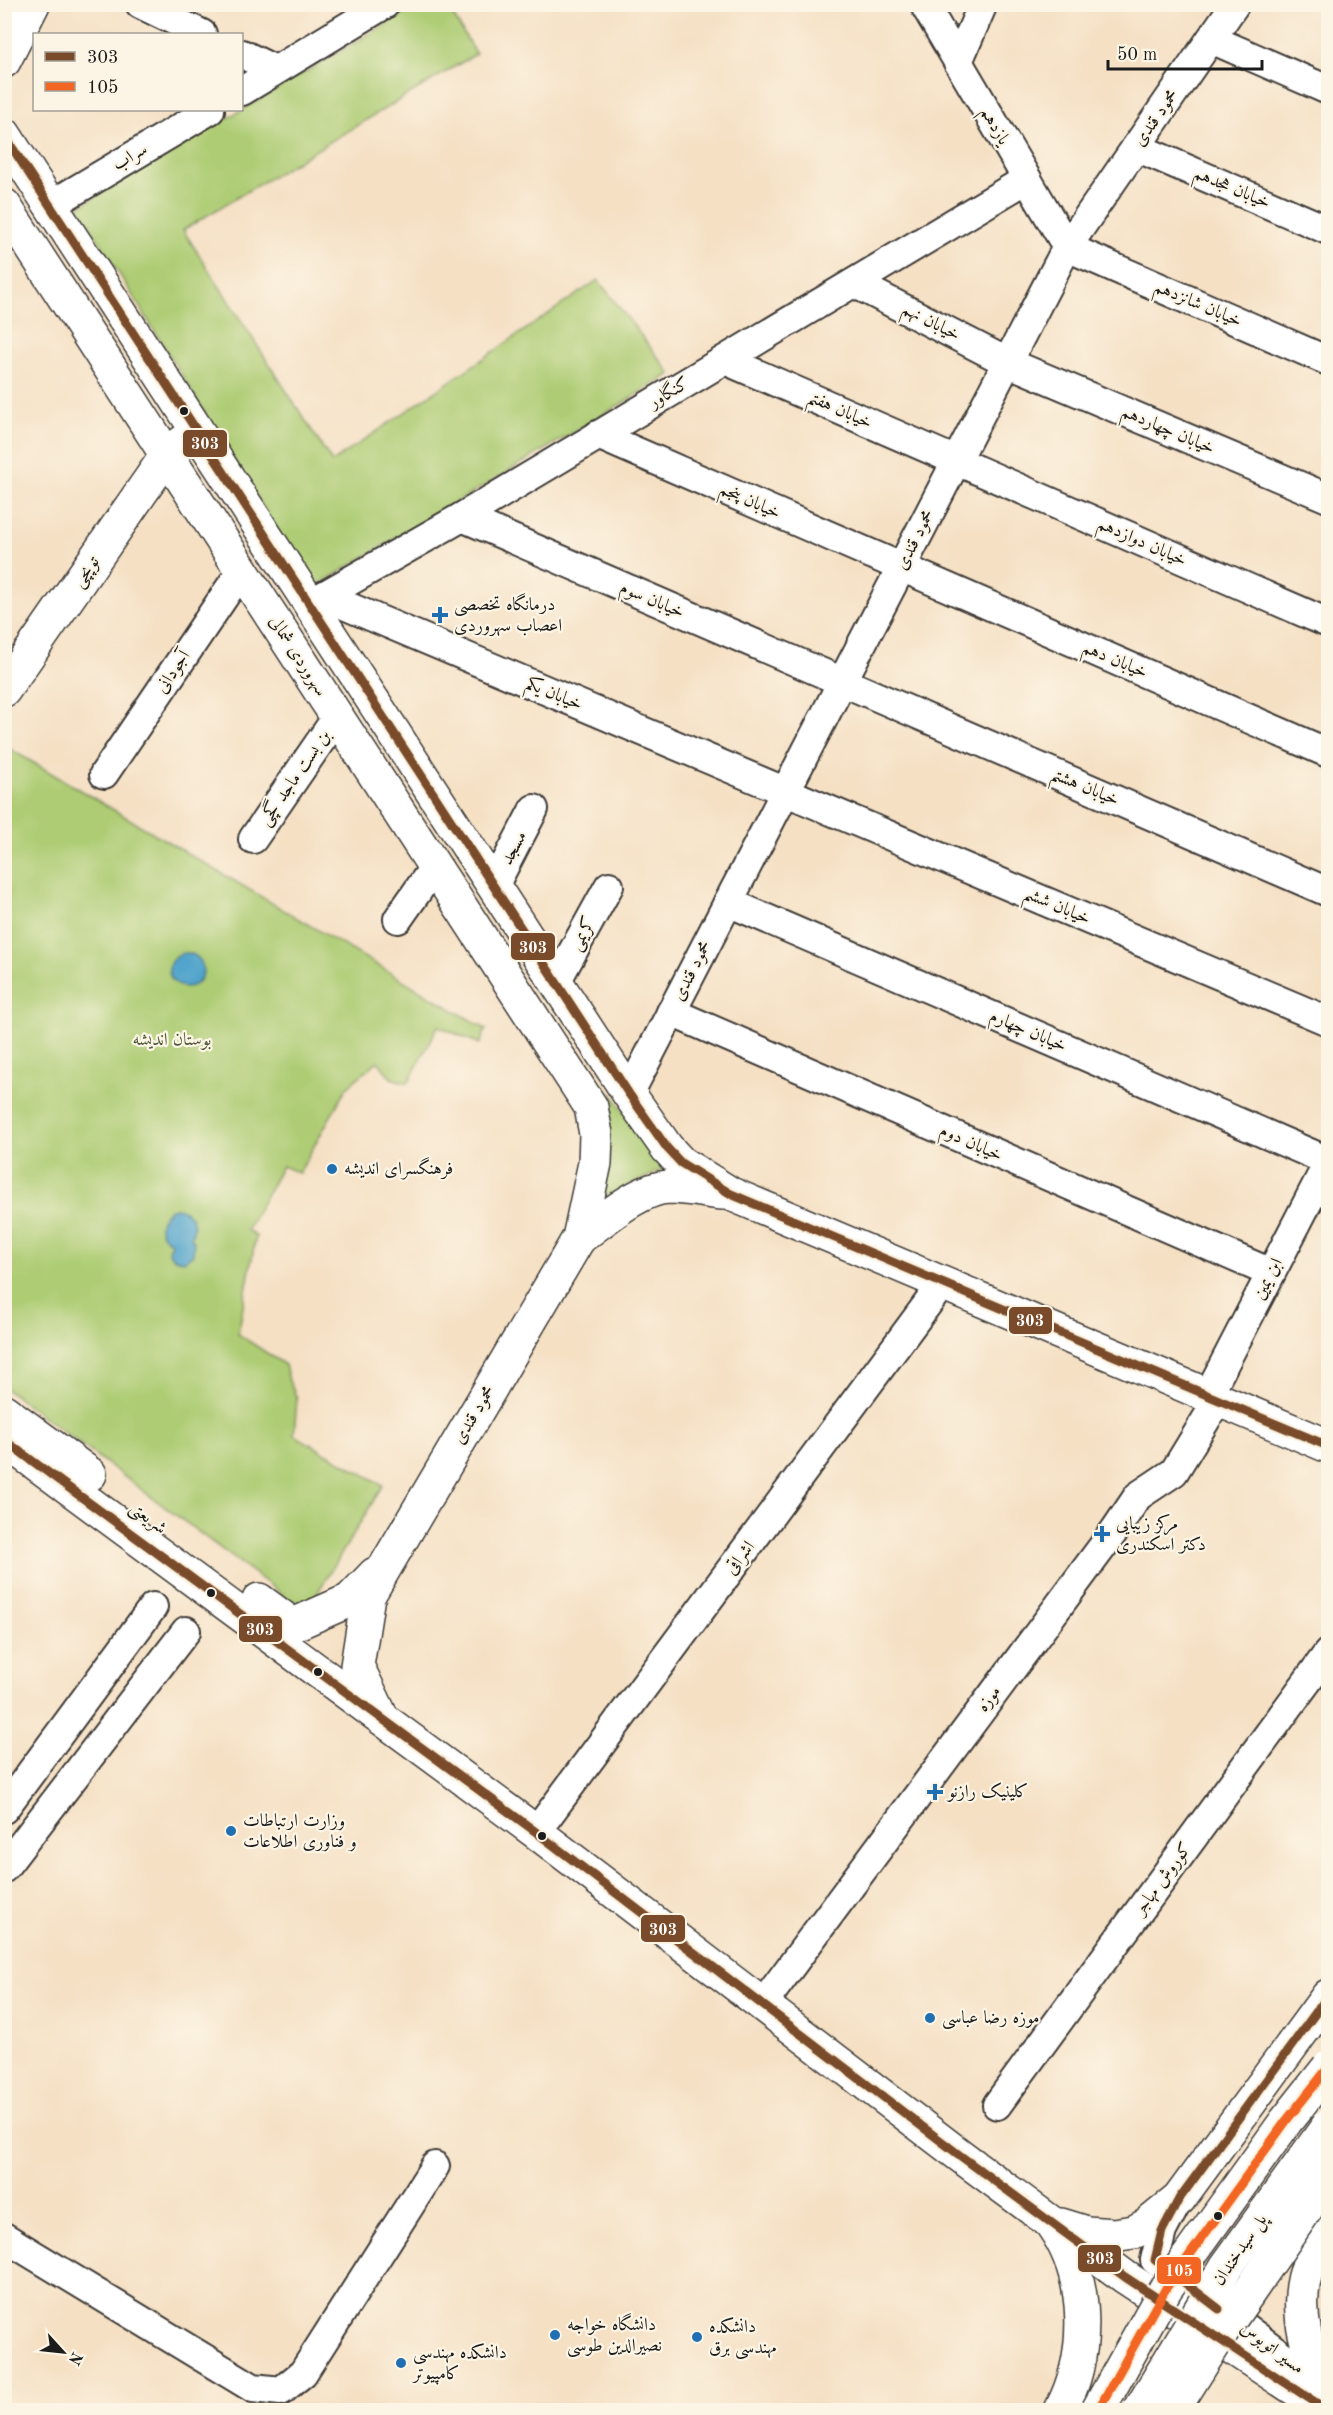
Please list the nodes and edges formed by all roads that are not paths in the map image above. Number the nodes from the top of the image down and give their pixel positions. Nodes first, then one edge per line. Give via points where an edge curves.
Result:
1 (33, 4) edge
2 (140, 4) edge
3 (385, 4) edge
4 (924, 4) edge
5 (983, 4) edge
6 (1235, 4) edge
7 (200, 33) edge
8 (1211, 39) junction
9 (243, 54) edge
10 (4, 61) edge
11 (958, 62) junction
12 (275, 70) junction
13 (243, 90) edge
14 (1329, 90) edge
15 (208, 111) edge
16 (4, 134) edge
17 (1136, 147) junction
18 (1027, 179) junction
19 (44, 195) junction
20 (5, 205) edge
21 (1329, 230) edge
22 (1067, 247) junction
23 (854, 283) junction
24 (725, 360) junction
25 (1329, 361) edge
26 (1007, 362) junction
27 (197, 431) junction
28 (598, 435) junction
29 (167, 455) junction
30 (956, 461) junction
31 (1329, 498) edge
32 (462, 517) junction
33 (901, 567) junction
34 (242, 570) junction
35 (317, 600) junction
36 (1329, 623) edge
37 (842, 682) junction
38 (4, 690) edge
39 (337, 717) junction
40 (1329, 753) edge
41 (104, 774) dead end
42 (785, 792) junction
43 (534, 809) dead end
44 (253, 839) dead end
45 (435, 866) junction
46 (494, 886) junction
47 (609, 886) dead end
48 (1329, 892) edge
49 (728, 902) junction
50 (398, 919) dead end
51 (556, 982) junction
52 (671, 1012) junction
53 (1329, 1021) edge
54 (629, 1094) junction
55 (1329, 1162) edge
56 (731, 1194) junction
57 (579, 1238) junction
58 (1271, 1273) junction
59 (943, 1283) junction
60 (1213, 1398) junction
61 (4, 1411) edge
62 (4, 1440) edge
63 (1329, 1446) edge
64 (386, 1562) junction
65 (153, 1607) dead end
66 (292, 1625) joint
67 (186, 1631) dead end
68 (1329, 1653) edge
69 (382, 1718) junction
70 (4, 1809) edge
71 (536, 1832) junction
72 (7, 1861) edge
73 (1329, 1996) edge
74 (763, 2004) junction
75 (1329, 2068) edge
76 (997, 2105) dead end
77 (1329, 2126) edge
78 (435, 2166) dead end
79 (1329, 2177) edge
80 (1179, 2199) junction
81 (1051, 2222) junction
82 (1329, 2228) edge
83 (4, 2237) edge
84 (1329, 2384) edge
85 (1329, 2390) edge
86 (1061, 2410) edge
87 (1098, 2410) edge
88 (1140, 2410) edge
89 (1173, 2410) edge
90 (1327, 2410) edge

1 - 10 main road
2 - 7 street
3 - 12 street
4 - 11 street, یازدهم
5 - 11 street
6 - 8 street, محمود قندی
8 - 14 street
8 - 17 street, محمود قندی
9 - 12 street
11 - 18 street, یازدهم
12 - 13 street
15 - 19 street, سراب
16 - 19 main road
17 - 21 street, خیابان هجدهم
17 - 22 street, محمود قندی
18 - 22 street, یازدهم
18 - 23 street, کنگاور
19 - 20 main road
19 - 27 main road
20 - 29 main road, سهروردی شمالی
22 - 25 street, خیابان شانزدهم
22 - 26 street, محمود قندی
23 - 24 street, کنگاور
23 - 26 street, خیابان نهم
24 - 28 street, کنگاور
24 - 30 street, خیابان هفتم
26 - 30 street, محمود قندی
26 - 31 street, خیابان چهاردهم
27 - 29 main road, توپچی
27 - 35 main road
28 - 32 street, کنگاور
28 - 33 street, خیابان پنجم
29 - 34 main road, سهروردی شمالی
29 - 38 main road, توپچی
30 - 33 street, محمود قندی
30 - 36 street, خیابان دوازدهم
32 - 35 street, کنگاور
32 - 37 street, خیابان سوم
33 - 37 street, محمود قندی
33 - 40 street, خیابان دهم
34 - 39 main road, سهروردی شمالی
34 - 41 street, آجودانی
35 - 42 street, خیابان یکم
35 - 46 main road
37 - 42 street, محمود قندی
37 - 48 street, خیابان هشتم
39 - 44 street, بن بست ماجد گچی
39 - 45 main road, سهروردی شمالی
42 - 49 street, محمود قندی
42 - 53 street, خیابان ششم
43 - 46 street, مسجد
45 - 50 street
45 - 57 main road, سهروردی شمالی via 591,1107 596,1134 595,1163
46 - 51 main road
47 - 51 street, کریمی
49 - 52 street, محمود قندی
49 - 55 street, خیابان چهارم
51 - 54 main road
52 - 54 street, محمود قندی
52 - 58 street, خیابان دوم
54 - 56 main road via 681,1163
55 - 58 street, ابن یمین
56 - 57 main road via 669,1187 652,1190
56 - 59 main road
57 - 64 main road, محمود قندی
58 - 60 street, ابن یمین
59 - 60 main road
59 - 71 street, اشراقی
60 - 63 main road
60 - 74 street, موزه via 1174,1472 1138,1496
61 - 66 main road, شریعتی
62 - 69 main road, شریعتی
64 - 66 main road, محمود قندی via 350,1600
64 - 69 main road, محمود قندی via 368,1596 357,1666
65 - 70 street
67 - 72 street
68 - 76 street, کوروش مهاجر
69 - 71 main road, شریعتی
71 - 74 main road, شریعتی
73 - 80 main road
74 - 81 main road, شریعتی
75 - 87 main road, bridge via 1166,2288
77 - 88 main road, پل سیدخندان, bridge via 1227,2267
78 - 83 street via 303,2373 281,2391 253,2388
79 - 89 main road, bridge
80 - 81 main road via 1134,2232 1087,2233
80 - 85 street, مسیر اتوبوس via 1162,2231 1155,2260
81 - 86 main road via 1066,2245 1082,2321 1076,2369
81 - 90 main road, شریعتی via 1125,2277
82 - 84 main road via 1304,2273 1302,2303 1305,2334

